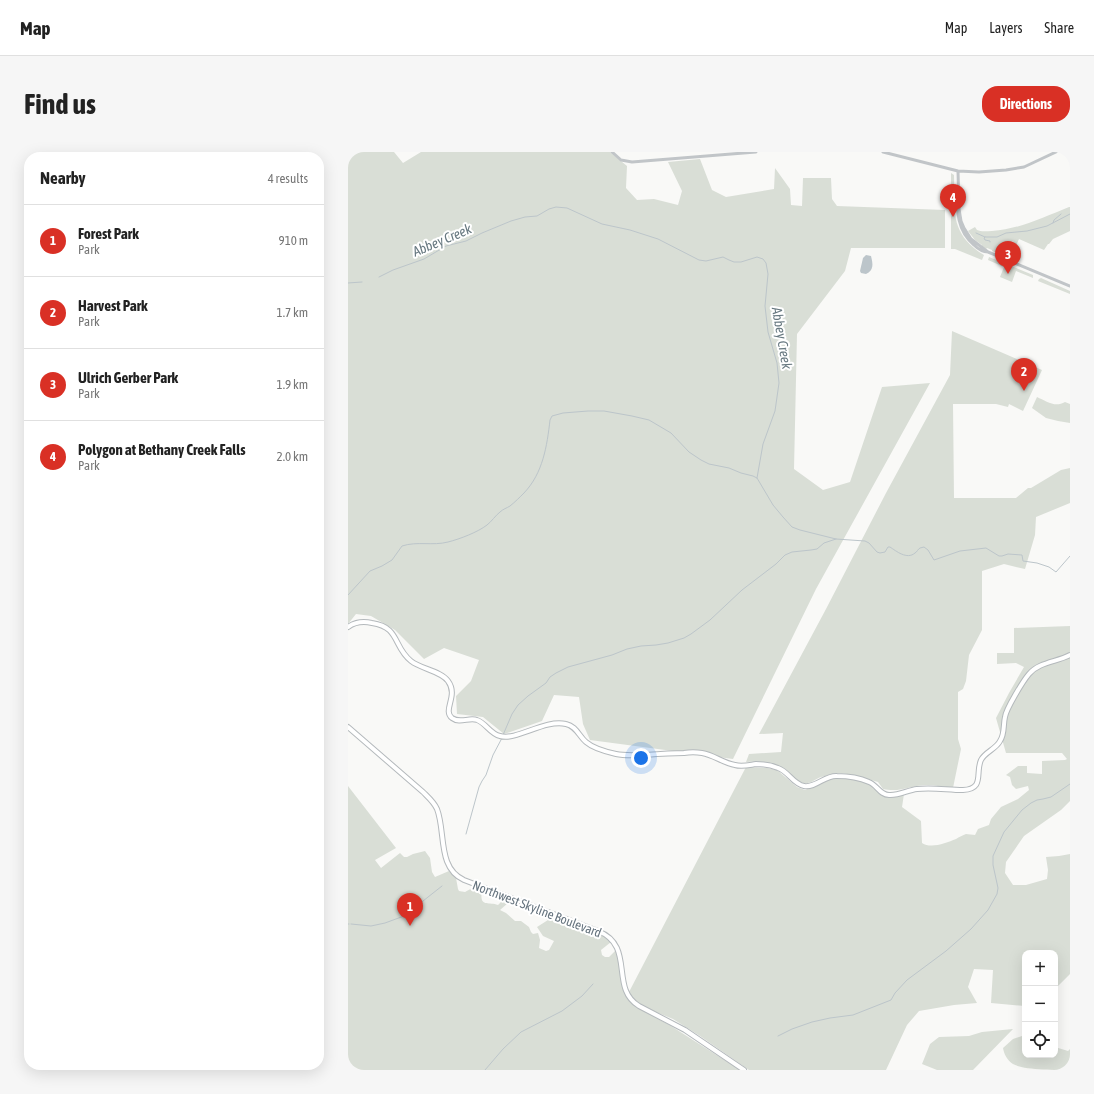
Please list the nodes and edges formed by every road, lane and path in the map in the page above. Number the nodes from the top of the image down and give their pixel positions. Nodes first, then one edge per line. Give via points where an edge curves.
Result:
1 (612, 152) edge
2 (756, 152) edge
3 (883, 152) edge
4 (1056, 152) edge
5 (958, 171) junction
6 (1070, 286) edge
7 (348, 628) edge
8 (1070, 655) edge
9 (348, 728) edge
10 (744, 1070) edge

1 - 2 street via 622,160 632,162
3 - 5 street
4 - 5 street via 1020,168 984,172
5 - 6 street via 957,213 968,240 981,250
7 - 8 main road via 365,622 388,629 408,658 449,682 452,695 450,716 457,720 478,720 500,737 512,736 546,725 564,724 570,725 587,743 614,754 702,753 735,765 762,764 776,767 802,786 831,776 840,776 869,782 880,792 889,795 920,789 973,788 979,780 981,760 1001,740 1006,714 1027,676 1038,667
9 - 10 main road, Northwest Skyline Boulevard via 433,802 440,819 447,864 456,876 607,936 618,950 624,988 632,1001 685,1030

